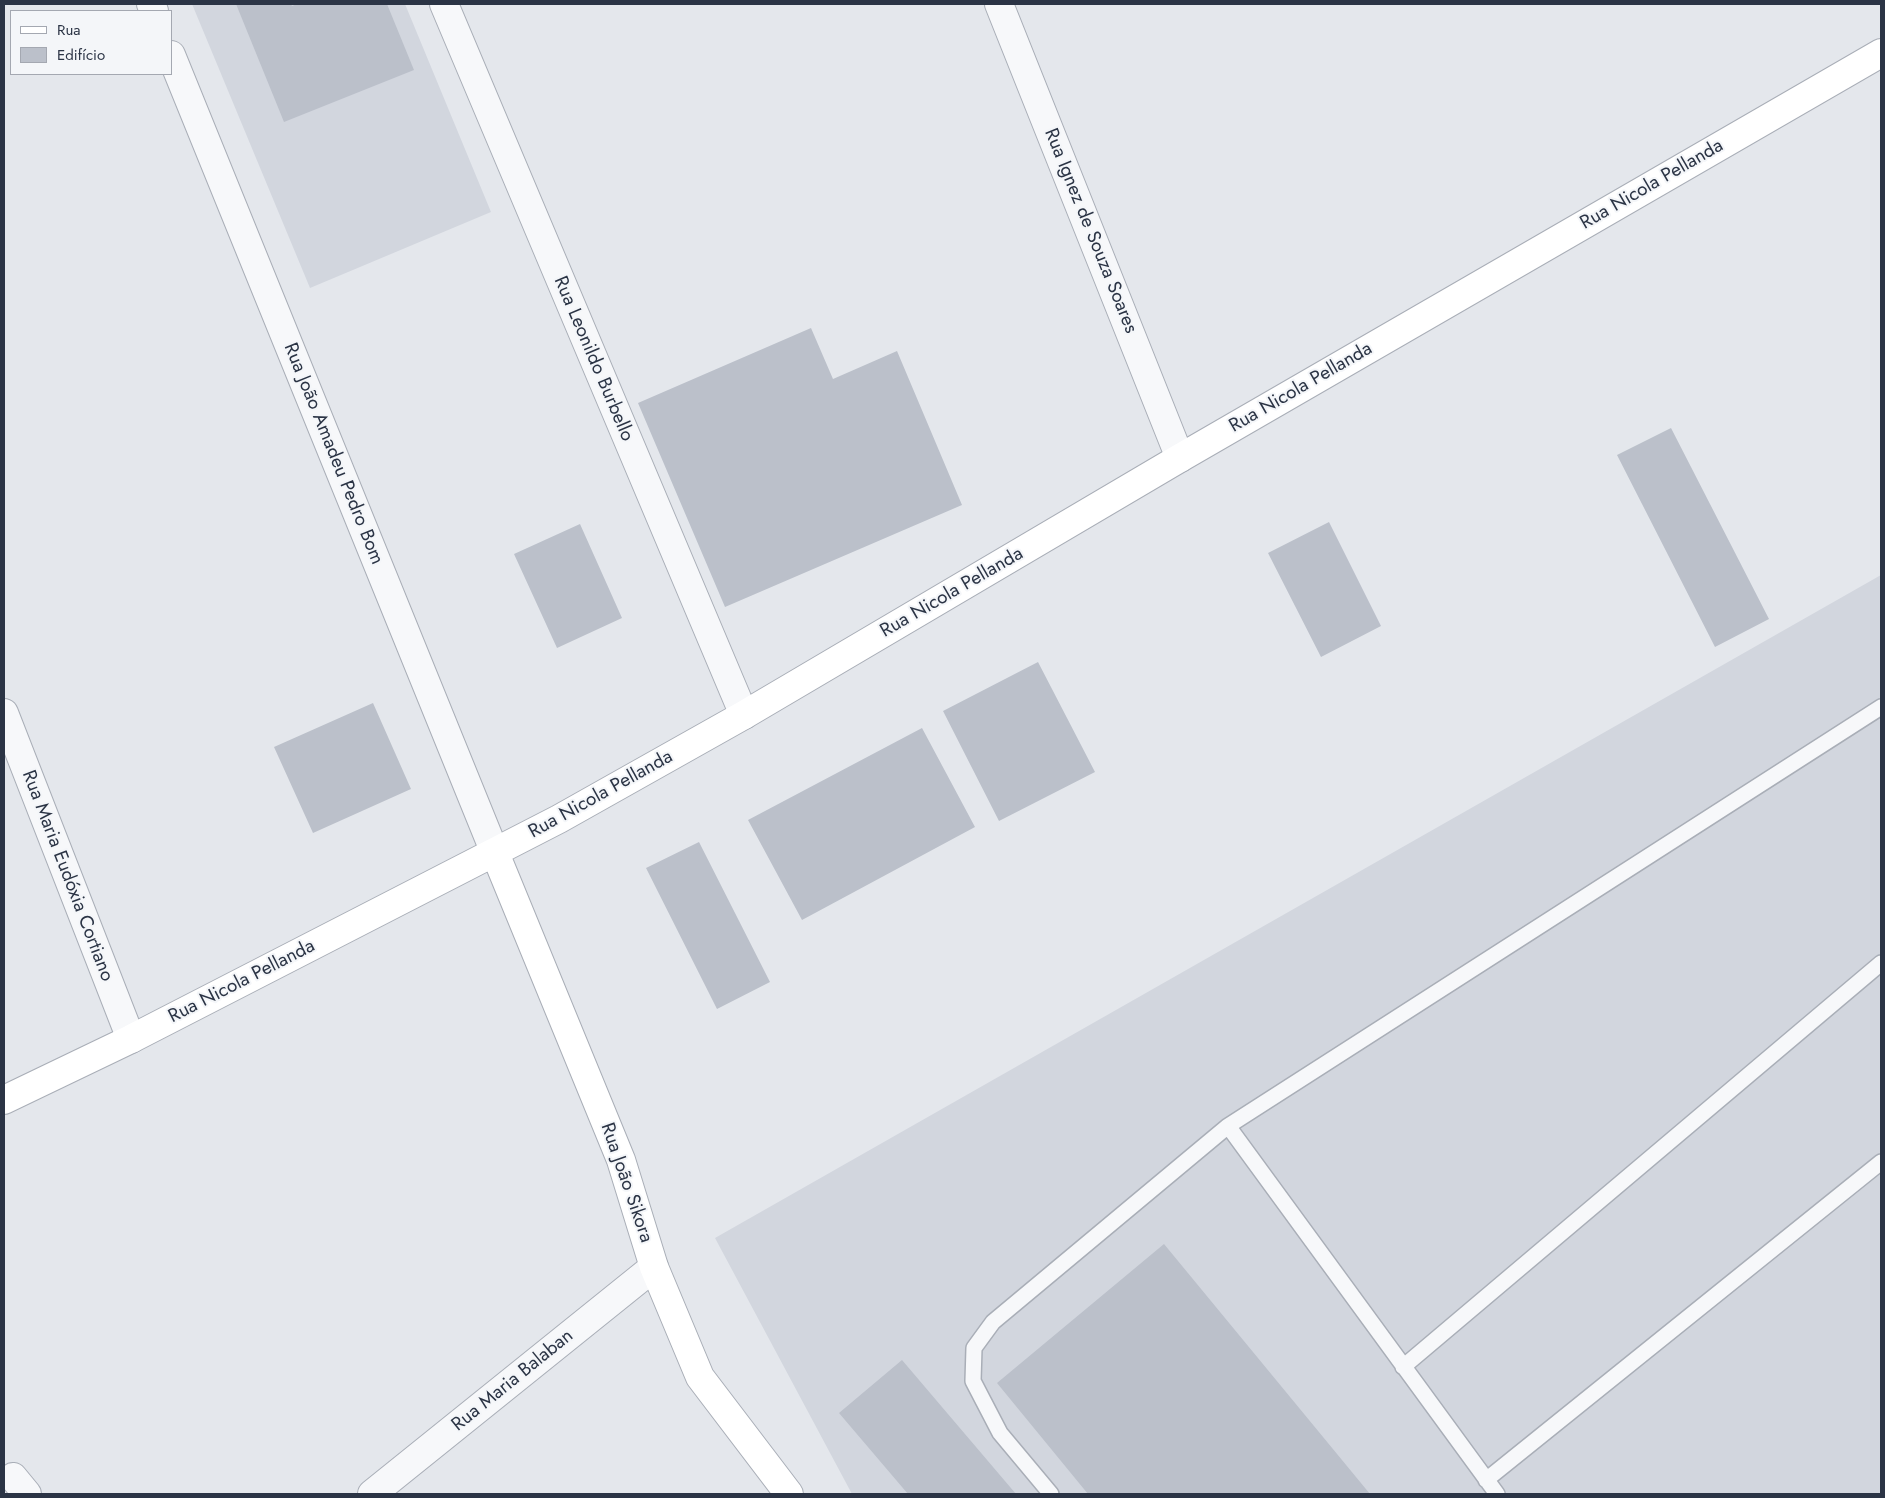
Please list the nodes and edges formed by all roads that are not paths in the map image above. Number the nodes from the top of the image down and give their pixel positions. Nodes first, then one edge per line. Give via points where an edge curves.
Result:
1 (444, 4) edge
2 (999, 4) edge
3 (1881, 52) edge
4 (172, 57) edge
5 (1180, 458) junction
6 (1881, 707) edge
7 (4, 713) edge
8 (744, 715) junction
9 (495, 853) junction
10 (1881, 964) edge
11 (131, 1039) junction
12 (4, 1100) edge
13 (1228, 1126) junction
14 (1881, 1162) edge
15 (654, 1267) junction
16 (1403, 1367) junction
17 (1486, 1480) junction
18 (372, 1494) edge
19 (789, 1494) edge
20 (1051, 1494) edge
21 (1496, 1494) edge

1 - 8 street, Rua Leonildo Burbello
2 - 5 street, Rua Ignez de Souza Soares
3 - 5 main road, Rua Nicola Pellanda
4 - 9 street, Rua João Amadeu Pedro Bom
5 - 8 main road, Rua Nicola Pellanda
6 - 13 lane
7 - 11 street, Rua Maria Eudóxia Cortiano
8 - 9 main road, Rua Nicola Pellanda
9 - 11 main road, Rua Nicola Pellanda
9 - 15 main road, Rua João Sikora via 621,1160
10 - 16 lane
11 - 12 main road, Rua Nicola Pellanda
13 - 16 lane
13 - 20 lane via 993,1322 974,1348 974,1381 1000,1433
14 - 17 lane
15 - 18 street, Rua Maria Balaban
15 - 19 main road, Rua João Sikora via 700,1377
16 - 17 lane
17 - 21 lane

